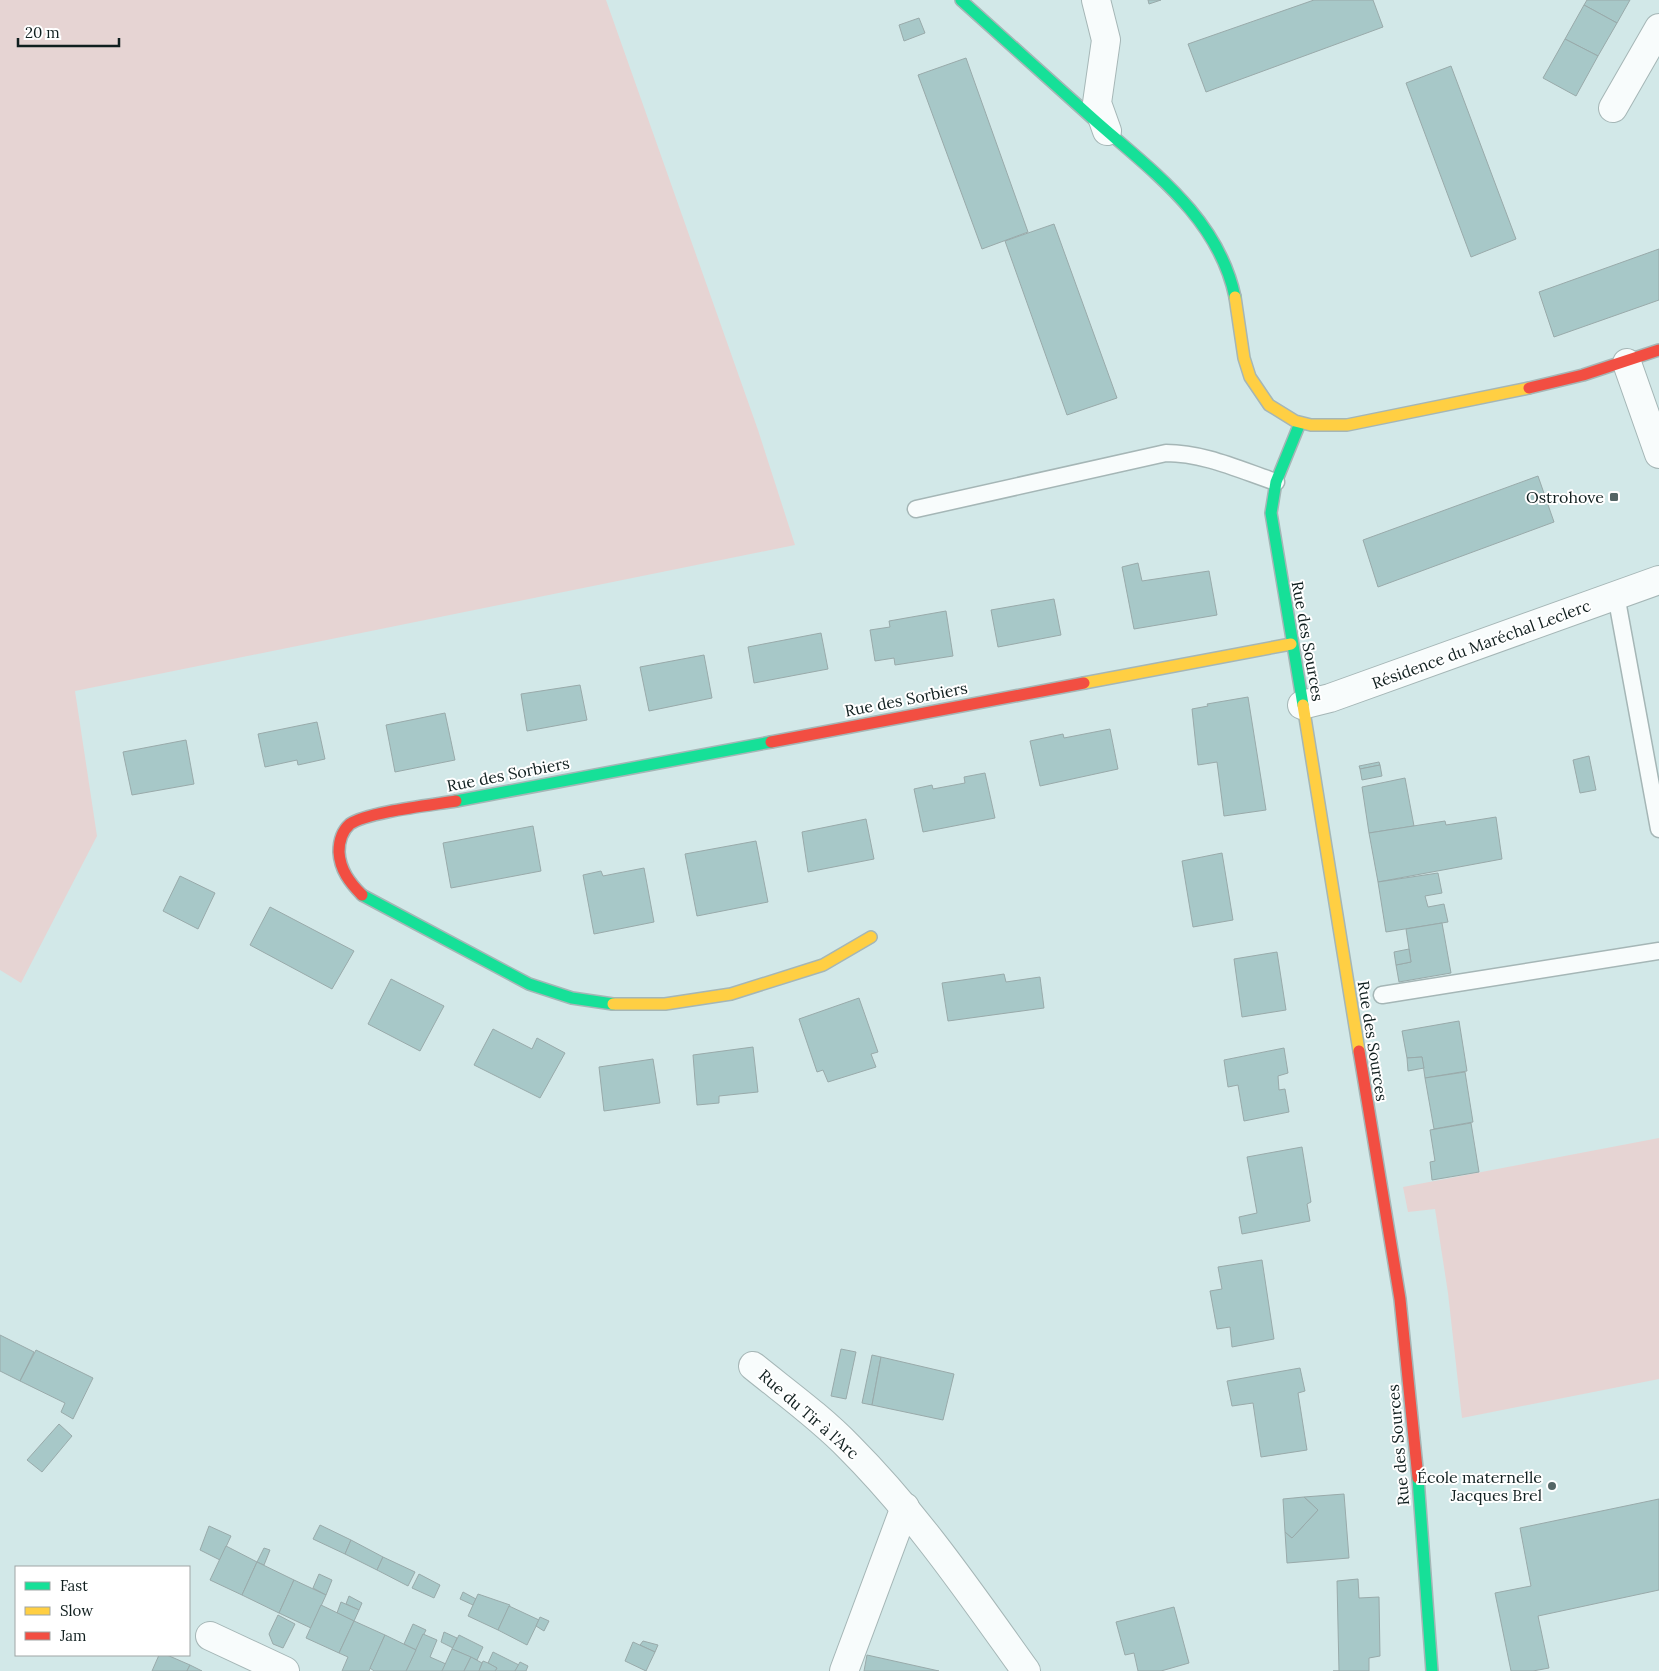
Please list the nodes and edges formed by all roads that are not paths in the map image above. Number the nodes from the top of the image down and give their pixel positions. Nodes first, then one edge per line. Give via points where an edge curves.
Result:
1 (961, 0) edge
2 (1096, 0) edge
3 (1659, 28) edge
4 (1614, 108) dead end
5 (1107, 131) junction
6 (1659, 350) edge
7 (1626, 362) junction
8 (1300, 423) junction
9 (1659, 454) edge
10 (1276, 482) junction
11 (916, 509) dead end
12 (1659, 580) edge
13 (1616, 595) junction
14 (1291, 644) junction
15 (1302, 705) junction
16 (1659, 829) edge
17 (871, 937) dead end
18 (1659, 952) edge
19 (1382, 995) dead end
20 (753, 1366) dead end
21 (905, 1507) junction
22 (210, 1636) dead end
23 (285, 1671) edge
24 (844, 1671) edge
25 (1026, 1671) edge
26 (1432, 1671) edge

1 - 5 street
2 - 5 street via 1106,40 1097,103
3 - 4 street
5 - 8 street via 1184,200 1212,236 1222,253 1232,284 1245,359 1257,391 1276,411
6 - 7 street
7 - 8 street via 1570,380 1347,425 1330,427
7 - 9 street
8 - 10 street, Rue des Sources
10 - 11 lane via 1209,459 1166,453
10 - 14 street, Rue des Sources via 1271,513
12 - 13 street, Résidence du Maréchal Leclerc
13 - 15 street, Résidence du Maréchal Leclerc via 1330,698
13 - 16 lane
14 - 15 street, Rue des Sources
14 - 17 street, Rue des Sorbiers via 406,810 357,821 344,831 338,847 345,876 363,896 529,984 593,1003 665,1004 731,994 823,966
15 - 26 street, Rue des Sources via 1400,1299 1414,1418
18 - 19 lane
20 - 21 street, Rue du Tir à l'Arc via 833,1432
21 - 24 street
21 - 25 street, Rue du Tir à l'Arc via 937,1546
22 - 23 street

